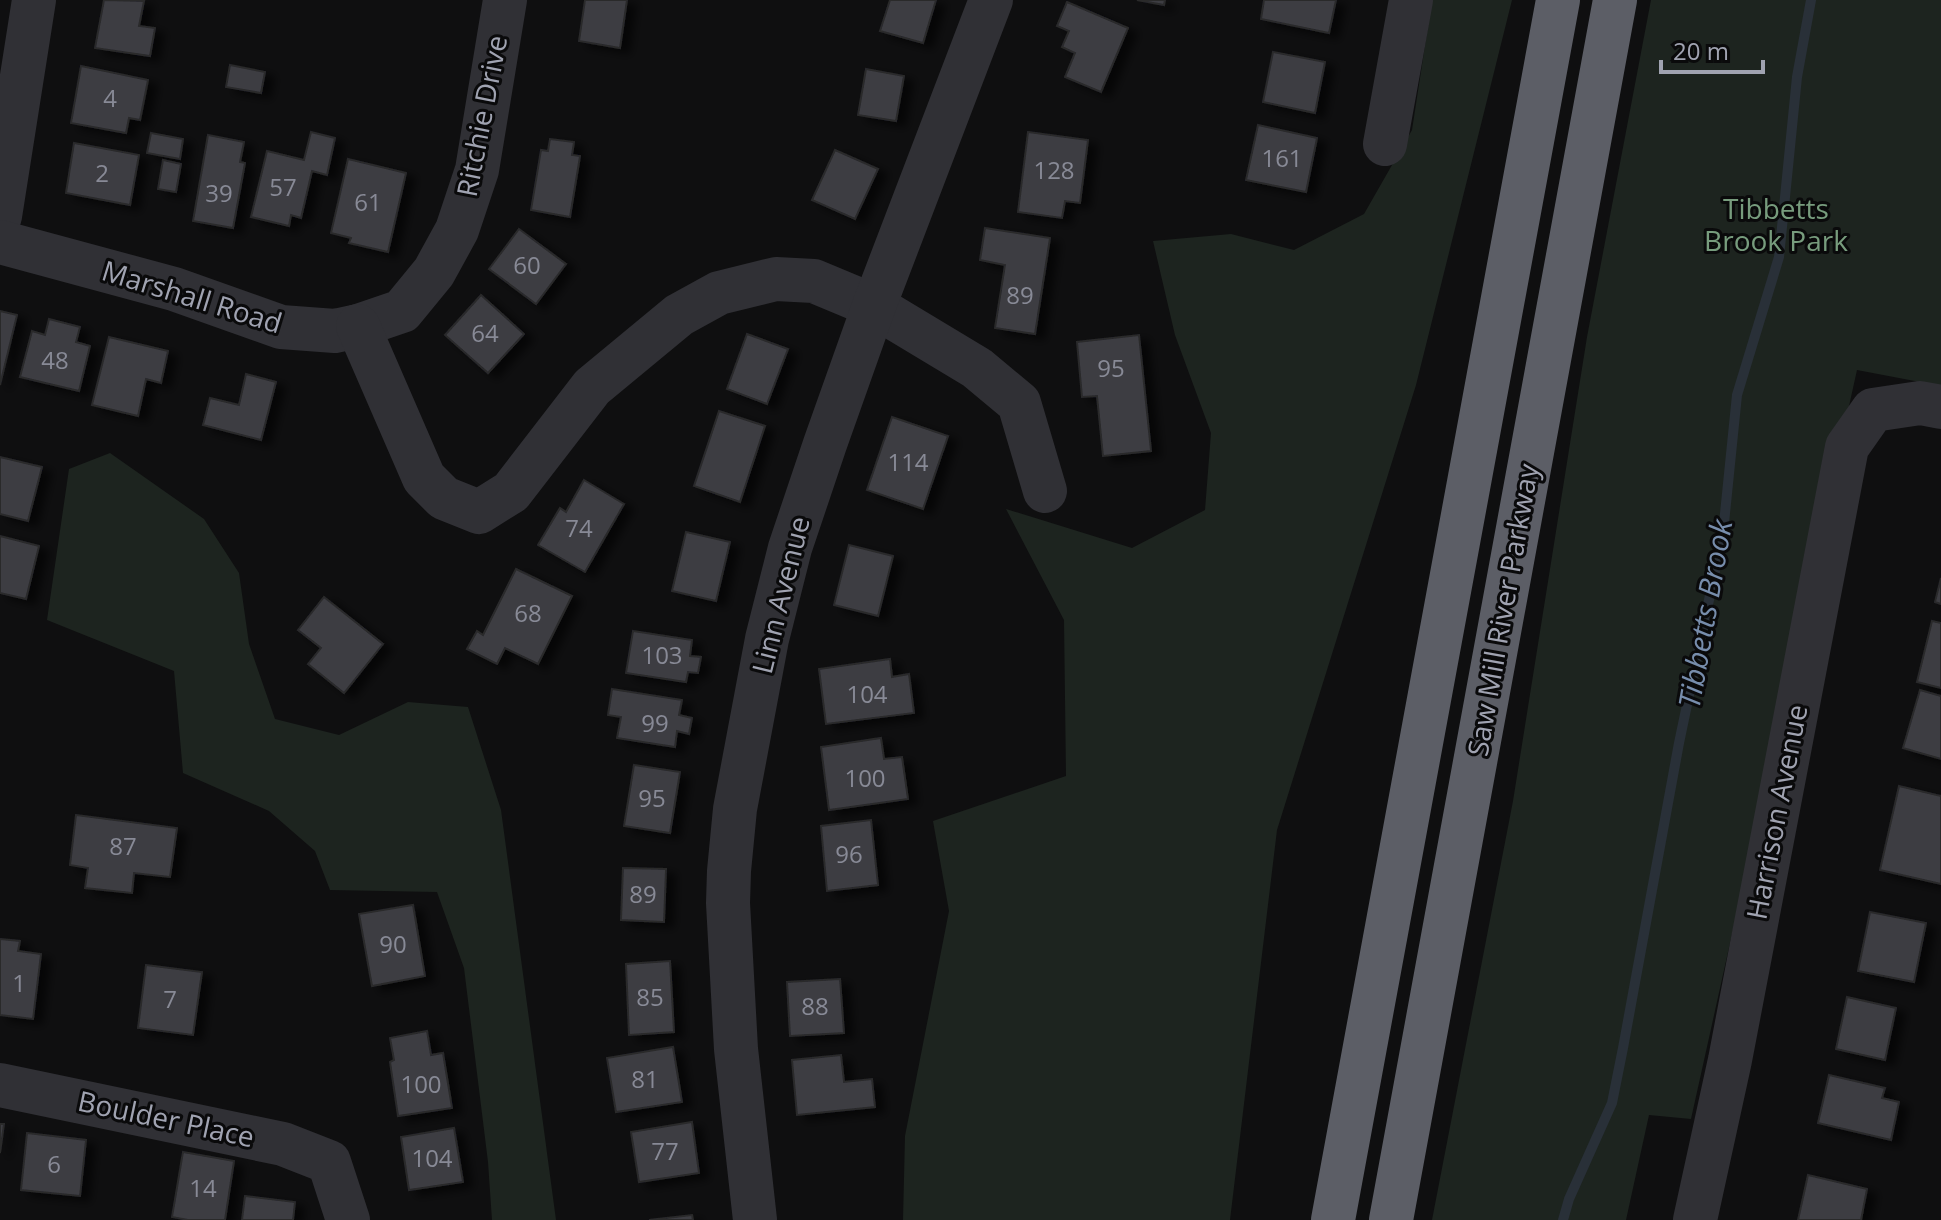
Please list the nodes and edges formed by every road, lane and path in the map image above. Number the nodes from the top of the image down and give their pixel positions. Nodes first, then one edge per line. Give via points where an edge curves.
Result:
1 (34, 0) edge
2 (505, 0) edge
3 (991, 0) edge
4 (1411, 0) edge
5 (1558, 0) edge
6 (1615, 0) edge
7 (1385, 144) dead end
8 (0, 216) edge
9 (0, 242) edge
10 (874, 306) junction
11 (358, 326) junction
12 (1941, 407) edge
13 (1045, 491) dead end
14 (0, 1085) edge
15 (348, 1220) edge
16 (755, 1220) edge
17 (1333, 1220) edge
18 (1391, 1220) edge
19 (1695, 1220) edge

1 - 8 street
2 - 11 street, Ritchie Drive via 477,170 457,230 434,272 402,311
3 - 10 street, Linn Avenue
4 - 7 street
5 - 17 highway, Saw Mill River Parkway
6 - 18 highway, Saw Mill River Parkway
9 - 11 street, Marshall Road via 174,289 281,327 335,331
10 - 11 street via 814,281 776,279 719,293 679,315 592,387 511,492 479,512 444,498 424,478
10 - 13 street via 977,368 1019,403
10 - 16 street, Linn Avenue via 790,548 735,809 728,903 731,993
12 - 19 street, Harrison Avenue via 1920,403 1873,410 1847,447
14 - 15 street, Boulder Place via 283,1144 329,1162

